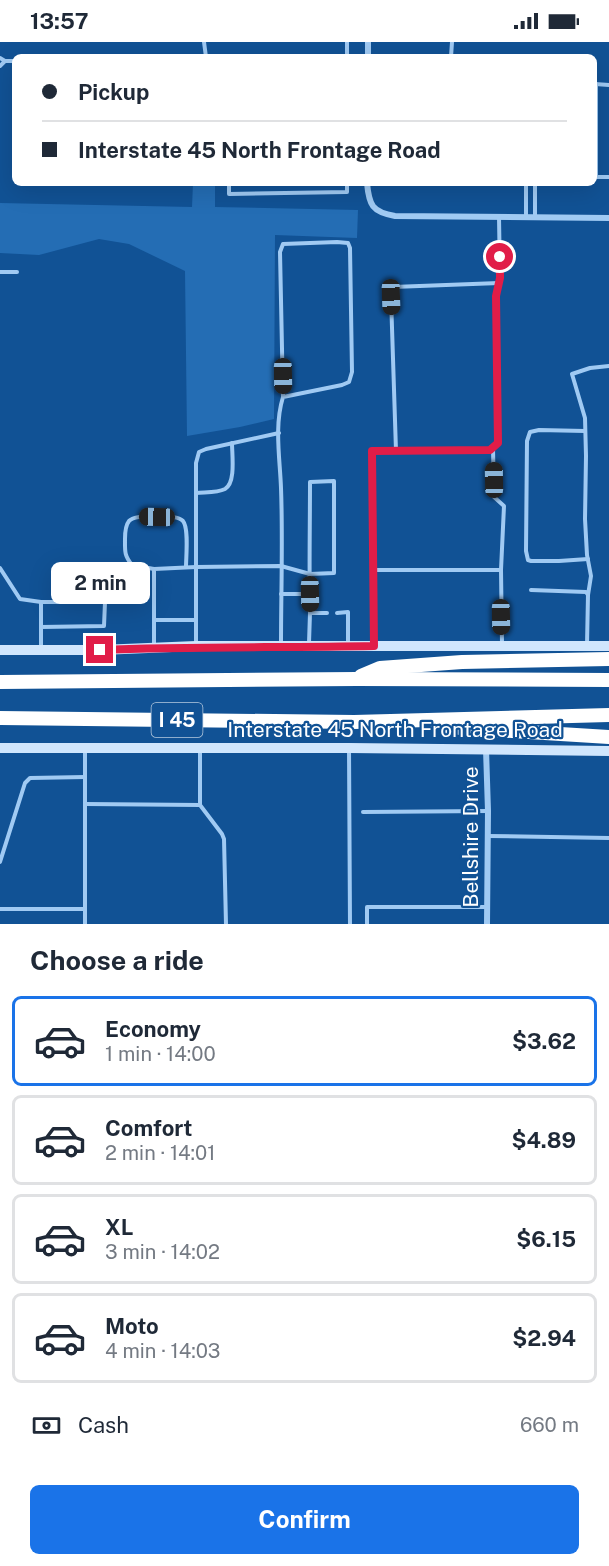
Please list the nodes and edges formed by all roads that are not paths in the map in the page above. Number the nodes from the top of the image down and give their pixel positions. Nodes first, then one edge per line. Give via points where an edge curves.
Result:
1 (0, 58) edge
2 (5, 61) junction
3 (12, 61) edge
4 (0, 66) edge
5 (229, 186) edge
6 (347, 186) edge
7 (368, 186) edge
8 (526, 186) edge
9 (535, 186) edge
10 (499, 217) junction
11 (525, 218) junction
12 (535, 218) junction
13 (609, 218) edge
14 (0, 272) edge
15 (17, 272) dead end
16 (499, 283) junction
17 (609, 366) edge
18 (283, 397) junction
19 (585, 431) junction
20 (279, 433) junction
21 (232, 443) junction
22 (494, 447) junction
23 (396, 451) junction
24 (196, 493) junction
25 (588, 559) junction
26 (281, 566) junction
27 (186, 567) junction
28 (196, 567) junction
29 (0, 568) edge
30 (154, 569) junction
31 (372, 570) junction
32 (501, 570) junction
33 (310, 574) junction
34 (531, 590) dead end
35 (281, 594) junction
36 (310, 594) junction
37 (588, 595) junction
38 (40, 602) junction
39 (310, 613) junction
40 (327, 613) dead end
41 (337, 613) dead end
42 (154, 620) junction
43 (196, 620) junction
44 (41, 627) junction
45 (196, 646) junction
46 (348, 646) junction
47 (374, 646) junction
48 (587, 646) junction
49 (609, 646) edge
50 (281, 647) junction
51 (309, 647) junction
52 (502, 647) junction
53 (154, 648) junction
54 (0, 650) edge
55 (41, 650) junction
56 (609, 659) edge
57 (357, 678) junction
58 (609, 680) edge
59 (0, 682) edge
60 (609, 716) edge
61 (0, 718) edge
62 (354, 722) junction
63 (609, 737) edge
64 (3, 747) edge
65 (85, 747) junction
66 (201, 748) junction
67 (349, 748) junction
68 (486, 749) junction
69 (609, 751) edge
70 (85, 777) junction
71 (85, 804) junction
72 (200, 805) junction
73 (363, 812) dead end
74 (488, 812) junction
75 (487, 836) junction
76 (609, 838) edge
77 (0, 862) edge
78 (487, 907) junction
79 (0, 909) edge
80 (85, 909) junction
81 (85, 924) edge
82 (225, 924) edge
83 (351, 924) edge
84 (367, 924) edge
85 (487, 924) edge

1 - 2 lane
2 - 3 lane
2 - 4 lane
5 - 6 lane via 229,194 347,192
7 - 10 street via 371,205 384,214
8 - 11 lane
9 - 12 lane
10 - 11 street
10 - 16 lane
11 - 12 street
12 - 13 street
14 - 15 lane
16 - 22 lane via 498,443
16 - 23 lane via 393,287
17 - 19 lane via 572,374
18 - 18 lane via 349,382 352,372 348,243 283,244
18 - 20 lane
19 - 25 lane
19 - 25 lane via 530,432 526,551 531,561
20 - 21 lane
20 - 26 lane
21 - 24 lane via 199,452
21 - 24 lane via 229,486
22 - 23 lane
22 - 32 lane via 494,496 504,506
23 - 31 lane via 372,451
24 - 28 lane
25 - 37 lane
26 - 28 lane
26 - 33 lane
26 - 35 lane
27 - 28 lane
27 - 30 lane
27 - 30 lane via 186,527 182,520 138,516 126,527 126,557 132,565
28 - 43 lane
29 - 38 lane via 20,599
30 - 42 lane
31 - 32 lane
31 - 47 lane
32 - 52 lane
33 - 33 lane via 310,482 333,481 334,573
33 - 36 lane
34 - 37 lane via 583,591
35 - 36 lane
35 - 50 lane
36 - 39 lane
37 - 48 lane
38 - 44 lane
38 - 44 lane via 105,602 104,626
39 - 40 lane
39 - 51 lane
41 - 46 lane via 348,612
42 - 43 lane
42 - 53 lane
43 - 45 lane
44 - 55 lane
45 - 50 main road
45 - 53 main road
46 - 47 main road
46 - 51 main road
47 - 52 main road
48 - 49 main road
48 - 52 main road
50 - 51 main road
53 - 55 main road
54 - 55 main road
56 - 57 highway via 416,665 380,668
57 - 58 highway, I 45
57 - 59 highway, I 45
60 - 62 highway, I 45
61 - 62 highway, I 45
62 - 63 highway
64 - 65 main road, Interstate 45 North Frontage Road
65 - 66 main road, Interstate 45 North Frontage Road
65 - 70 lane
66 - 67 main road, Interstate 45 North Frontage Road
66 - 72 lane
67 - 68 main road, Interstate 45 North Frontage Road
67 - 83 lane
68 - 69 main road, Interstate 45 North Frontage Road
68 - 74 street, Bellshire Drive
70 - 71 lane
70 - 77 lane via 30,778 25,783
71 - 72 lane
71 - 80 lane
72 - 82 lane via 224,839
73 - 74 lane
74 - 75 street, Bellshire Drive
75 - 76 lane
75 - 78 street, Bellshire Drive
78 - 84 lane via 367,907
78 - 85 street, Bellshire Drive
79 - 80 lane
80 - 81 lane

